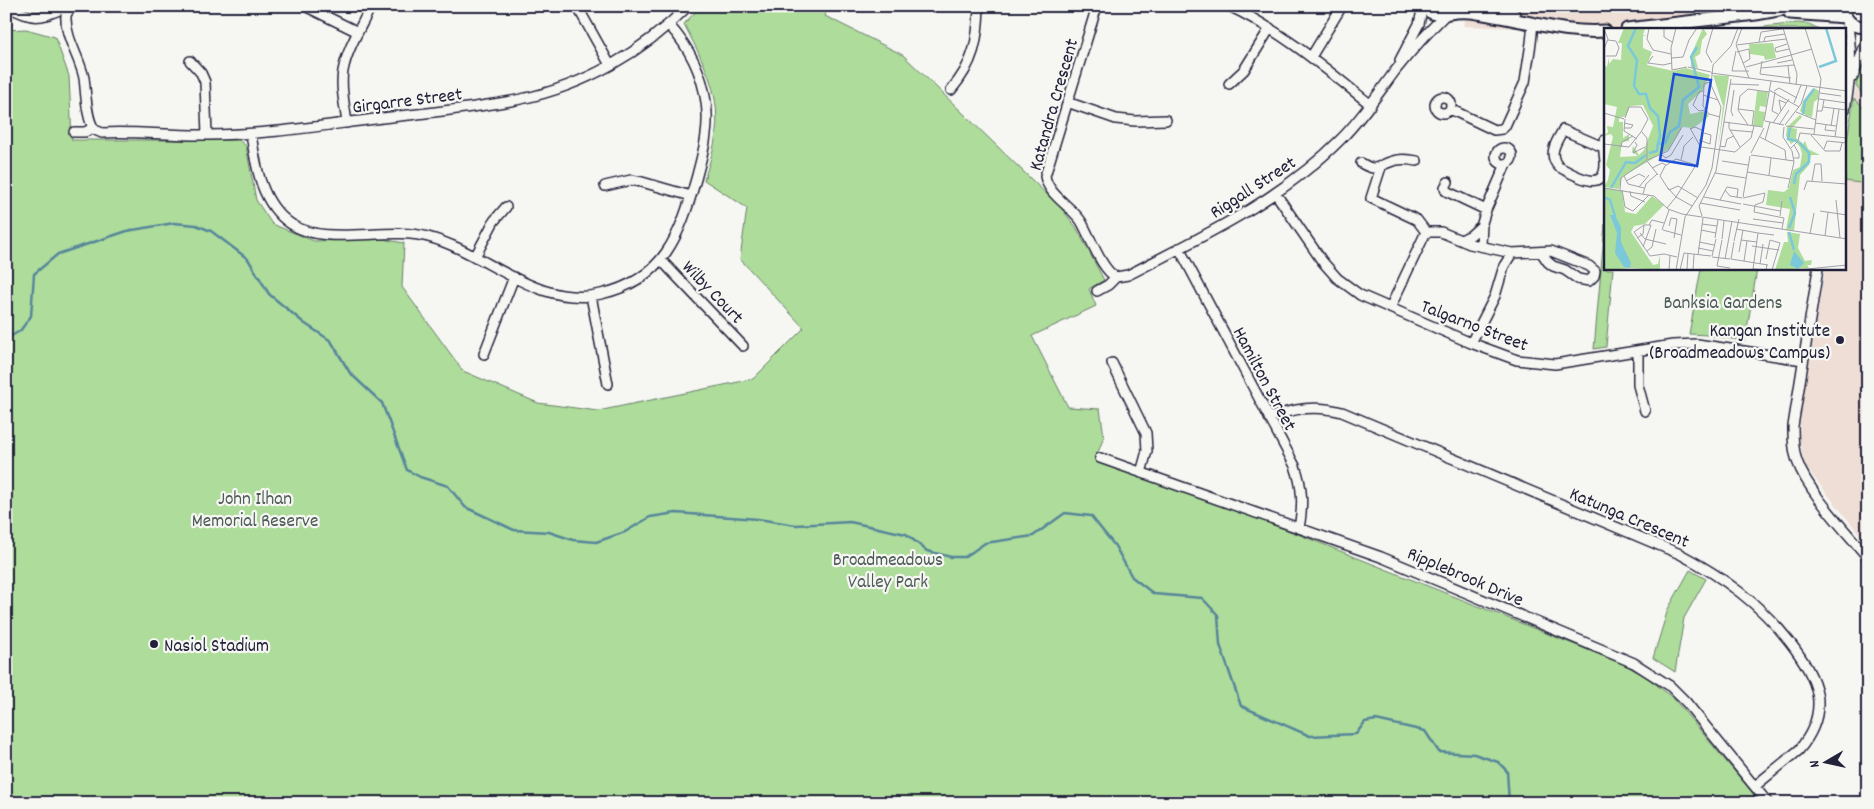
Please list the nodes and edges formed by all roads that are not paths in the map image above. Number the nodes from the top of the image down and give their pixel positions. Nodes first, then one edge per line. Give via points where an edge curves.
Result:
1 (7, 6) edge
2 (69, 6) edge
3 (73, 6) edge
4 (305, 6) edge
5 (371, 6) edge
6 (577, 6) edge
7 (688, 6) edge
8 (978, 6) edge
9 (1097, 6) edge
10 (1230, 6) edge
11 (1342, 6) edge
12 (1423, 6) edge
13 (1496, 6) edge
14 (1801, 6) edge
15 (1450, 11) edge
16 (1756, 14) junction
17 (1845, 15) edge
18 (46, 16) junction
19 (1530, 22) junction
20 (669, 24) junction
21 (1868, 26) edge
22 (1270, 28) junction
23 (1636, 28) edge
24 (1604, 31) edge
25 (358, 32) junction
26 (69, 37) junction
27 (1868, 37) edge
28 (1310, 56) junction
29 (190, 61) dead end
30 (610, 65) junction
31 (1396, 70) junction
32 (1229, 84) dead end
33 (1850, 85) junction
34 (951, 90) dead end
35 (1067, 102) junction
36 (1371, 104) junction
37 (1846, 104) edge
38 (1450, 109) dead end
39 (1166, 120) dead end
40 (347, 123) junction
41 (93, 128) junction
42 (74, 132) dead end
43 (251, 134) junction
44 (207, 135) junction
45 (1604, 144) edge
46 (1418, 161) dead end
47 (1361, 163) dead end
48 (1506, 164) dead end
49 (1381, 167) junction
50 (1604, 173) edge
51 (1448, 182) dead end
52 (605, 186) dead end
53 (1276, 194) junction
54 (691, 196) junction
55 (506, 207) dead end
56 (1486, 210) junction
57 (1482, 224) junction
58 (1426, 232) junction
59 (1461, 240) junction
60 (1481, 246) junction
61 (1179, 248) junction
62 (1541, 252) junction
63 (1512, 253) junction
64 (475, 257) junction
65 (661, 260) junction
66 (1818, 270) edge
67 (514, 277) junction
68 (1116, 277) junction
69 (1097, 291) dead end
70 (591, 296) junction
71 (1390, 308) junction
72 (1471, 343) junction
73 (743, 346) dead end
74 (1638, 351) junction
75 (484, 354) dead end
76 (1803, 360) junction
77 (1112, 363) dead end
78 (608, 384) dead end
79 (1645, 411) dead end
80 (1268, 418) junction
81 (1100, 458) dead end
82 (1141, 473) junction
83 (1300, 528) junction
84 (1868, 558) edge
85 (1755, 786) junction
86 (1768, 803) edge

1 - 18 street via 27,17
2 - 18 street
3 - 26 street via 65,18
4 - 25 street
5 - 25 street
6 - 30 street
7 - 20 street, Girgarre Street
8 - 34 street via 977,43 964,74
9 - 35 street, Katandra Crescent
10 - 22 street
11 - 28 street
12 - 15 street via 1433,14
12 - 31 street, Riggall Street via 1419,24
13 - 19 street
14 - 16 street
15 - 19 street via 1472,11
15 - 31 street, Riggall Street
16 - 17 street
16 - 23 street
17 - 21 street via 1859,27
17 - 33 street via 1851,41
18 - 26 street via 58,19
19 - 24 street via 1579,31
19 - 38 street via 1531,44 1525,82 1505,126 1497,131
20 - 30 street, Girgarre Street via 648,42
20 - 54 street via 696,65 706,100 706,142
22 - 28 street
22 - 32 street via 1244,70
25 - 40 street via 343,70
26 - 41 street via 82,72
27 - 33 street
28 - 36 street
29 - 44 street via 205,82
30 - 40 street, Girgarre Street via 573,84 522,99
31 - 36 street, Riggall Street
33 - 37 street
35 - 39 street via 1116,119
35 - 68 street, Katandra Crescent via 1046,168 1046,182 1079,219 1109,273
36 - 53 street, Riggall Street via 1324,156
40 - 43 street, Girgarre Street
41 - 42 street
41 - 44 street, Girgarre Street via 102,133
43 - 44 street, Girgarre Street
43 - 64 street via 264,192 275,211 293,225 323,234 395,232 422,235 448,243
45 - 50 street via 1563,130 1553,153 1559,167 1583,179 1598,180
46 - 49 street via 1395,160
47 - 49 street via 1368,167
48 - 56 street
49 - 58 street via 1371,198 1417,220
51 - 56 street via 1446,191
52 - 54 street via 631,180
53 - 61 street, Riggall Street
53 - 71 street, Talgarno Street via 1330,271 1352,290
54 - 65 street via 673,244
55 - 64 street via 494,221
56 - 57 street
57 - 59 street
57 - 60 street
58 - 59 street via 1441,232
58 - 71 street
59 - 60 street
60 - 63 street
61 - 68 street, Riggall Street via 1128,276
61 - 80 street, Hamilton Street
62 - 62 street via 1550,251 1589,266 1595,271 1594,276 1589,281 1578,279 1548,262
62 - 63 street
63 - 72 street
64 - 67 street
65 - 70 street via 623,287
65 - 73 street, Wilby Court
66 - 76 street
67 - 70 street via 546,291
67 - 75 street
68 - 69 street, Riggall Street
70 - 78 street
71 - 72 street, Talgarno Street
72 - 74 street, Talgarno Street via 1517,360 1544,364 1571,363
74 - 76 street, Talgarno Street via 1697,344
74 - 79 street via 1638,385
76 - 84 street via 1792,426 1796,460 1808,484
77 - 82 street via 1146,432 1147,451
80 - 83 street, Hamilton Street via 1299,479 1303,507
80 - 85 street, Katunga Crescent via 1295,409 1318,407 1342,412 1680,554 1739,590 1773,621 1804,660 1817,690 1817,714 1805,743
81 - 82 street, Ripplebrook Drive
82 - 83 street, Ripplebrook Drive
83 - 85 street, Ripplebrook Drive via 1413,569 1649,671 1686,702
85 - 86 street, Ripplebrook Drive

